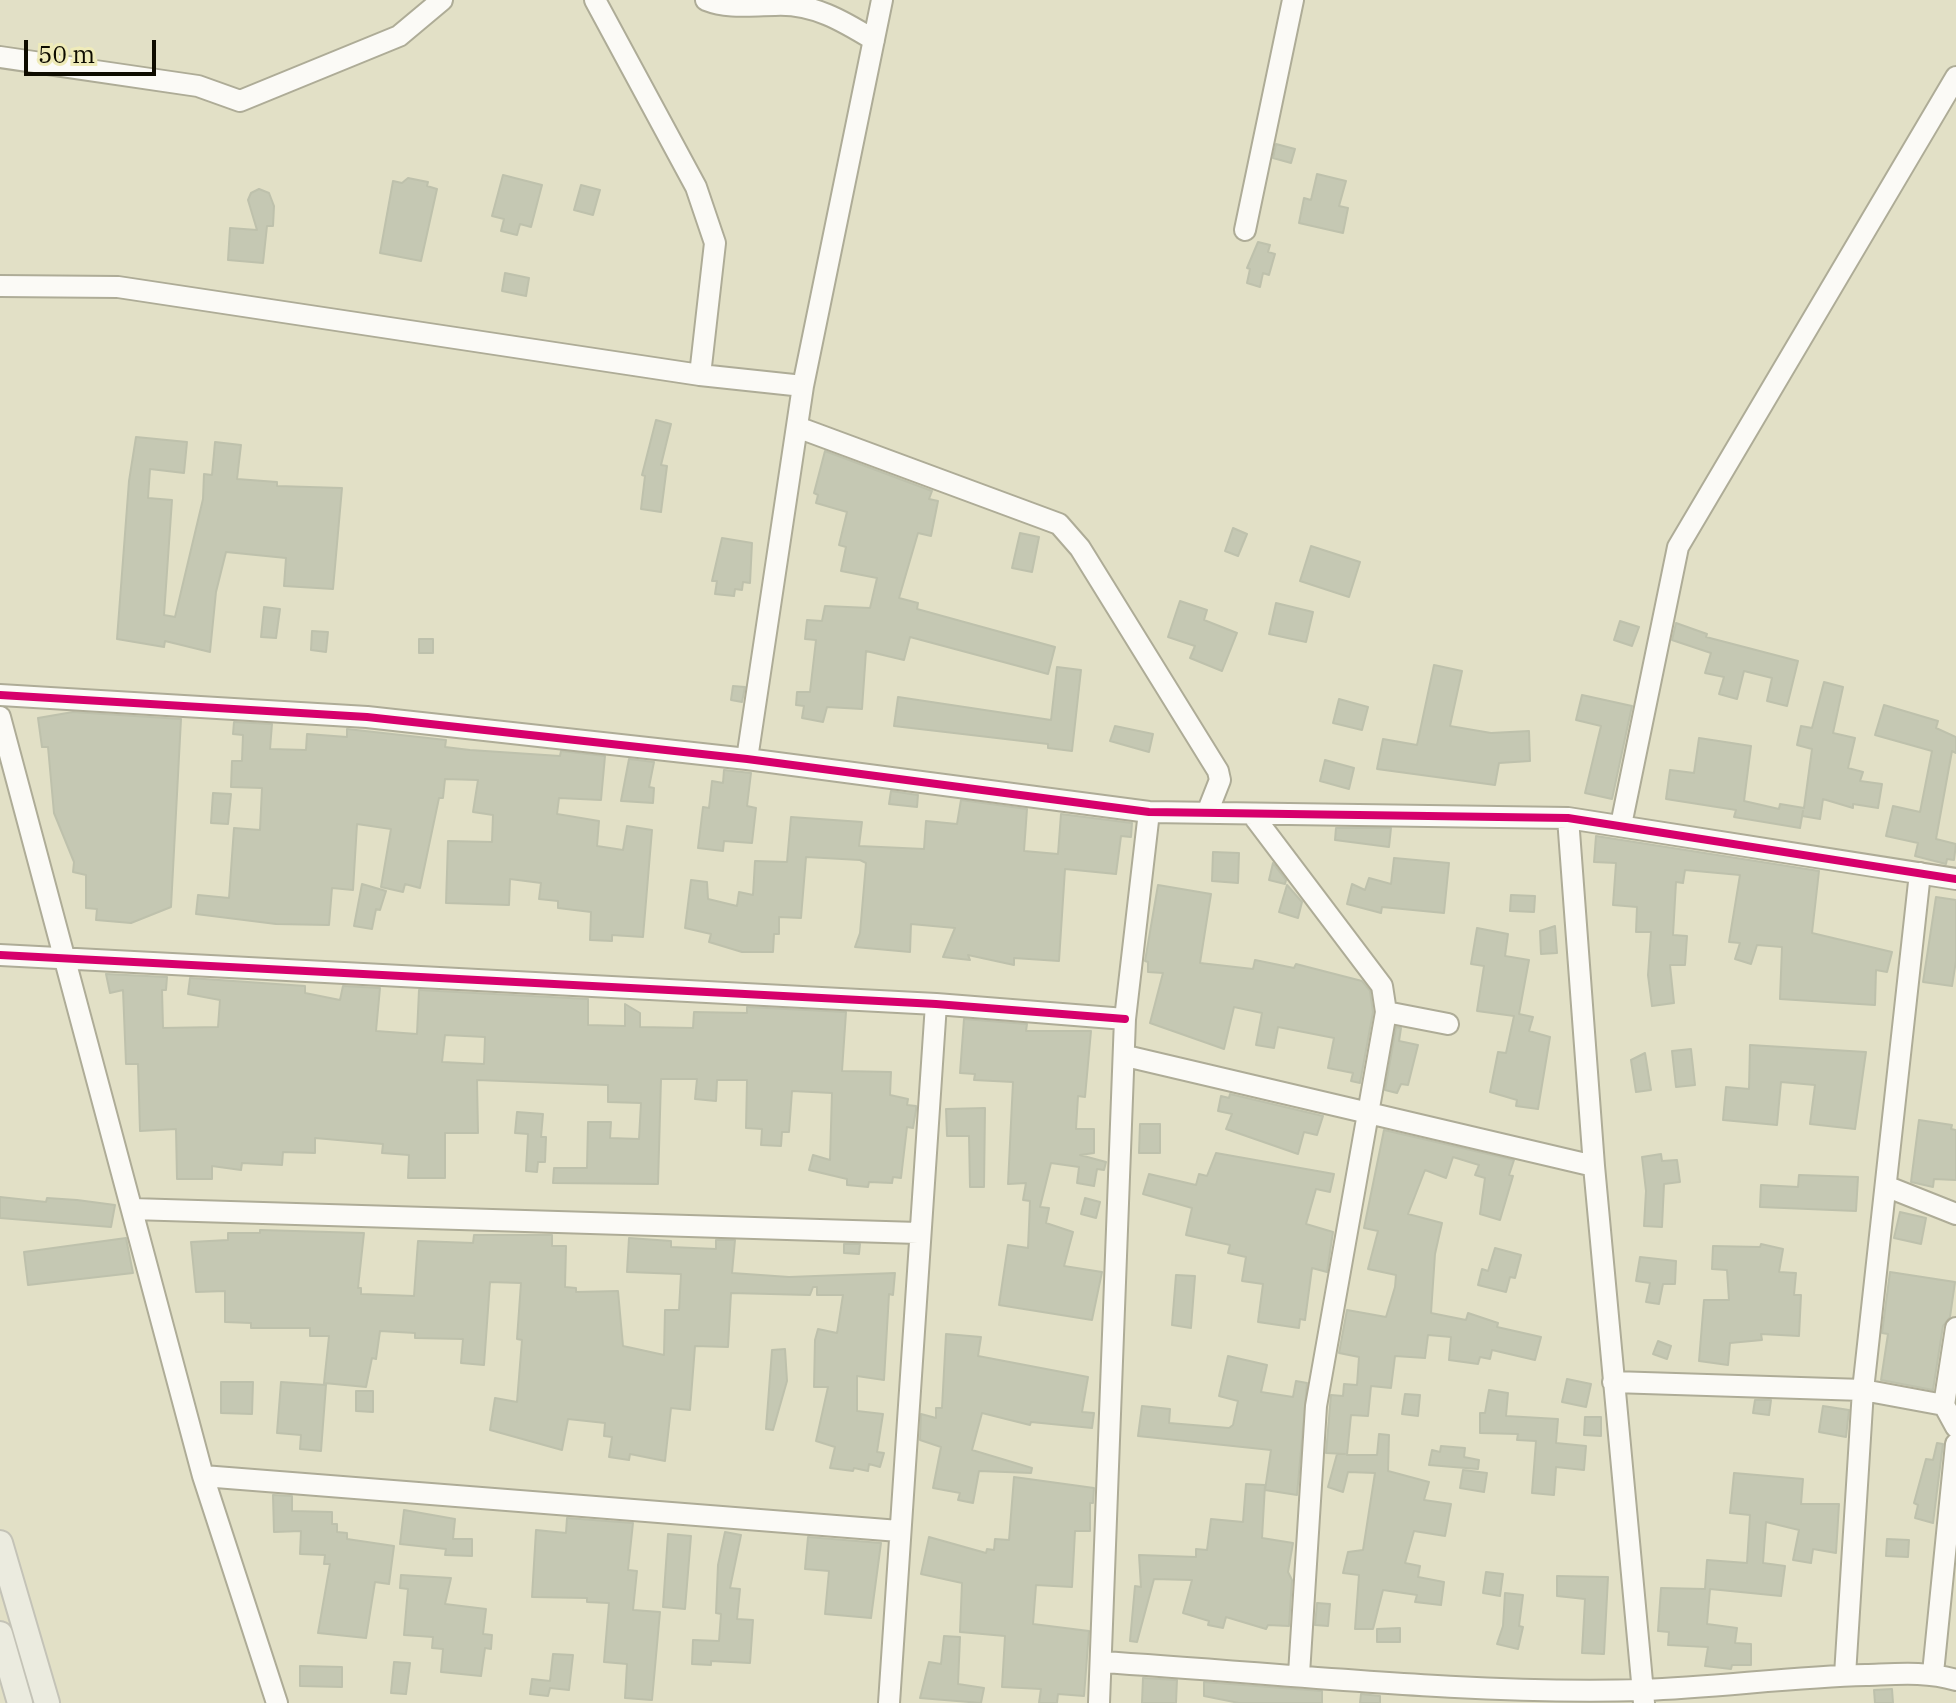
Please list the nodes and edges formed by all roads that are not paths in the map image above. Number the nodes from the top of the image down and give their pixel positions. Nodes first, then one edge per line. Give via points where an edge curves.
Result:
1 (442, 0) edge
2 (595, 0) edge
3 (706, 0) edge
4 (882, 0) edge
5 (1293, 0) edge
6 (874, 40) junction
7 (0, 57) edge
8 (1956, 77) edge
9 (1245, 230) dead end
10 (0, 286) edge
11 (700, 375) junction
12 (803, 386) junction
13 (797, 427) junction
14 (0, 695) edge
15 (0, 717) edge
16 (747, 759) junction
17 (1149, 812) junction
18 (1207, 813) junction
19 (1252, 814) junction
20 (1568, 818) junction
21 (1621, 825) junction
22 (1920, 873) junction
23 (1956, 879) edge
24 (0, 955) edge
25 (66, 959) junction
26 (936, 1004) junction
27 (1386, 1012) junction
28 (1125, 1019) junction
29 (1448, 1024) dead end
30 (1126, 1056) junction
31 (1368, 1112) junction
32 (1594, 1166) junction
33 (1888, 1187) junction
34 (132, 1209) junction
35 (1956, 1214) edge
36 (918, 1233) junction
37 (1956, 1328) edge
38 (1613, 1382) junction
39 (1863, 1390) junction
40 (1944, 1405) junction
41 (1956, 1427) edge
42 (1956, 1444) edge
43 (203, 1476) junction
44 (899, 1531) junction
45 (0, 1543) edge
46 (0, 1634) edge
47 (1101, 1662) junction
48 (1933, 1673) junction
49 (1299, 1674) junction
50 (1845, 1675) junction
51 (1956, 1680) edge
52 (1347, 1693) edge
53 (1643, 1696) edge
54 (20, 1703) edge
55 (47, 1703) edge
56 (277, 1703) edge
57 (889, 1703) edge
58 (1099, 1703) edge

1 - 7 street via 399,36 240,101 198,86
2 - 11 street via 696,187 715,243
3 - 6 street via 751,8 807,8
4 - 6 street
5 - 9 street
6 - 12 street
8 - 21 street via 1678,547
10 - 11 street via 118,287
11 - 12 street
12 - 13 street
13 - 16 street
13 - 18 street via 1059,524 1071,535 1218,771 1220,780
14 - 16 street via 367,717
15 - 25 street
16 - 17 street
17 - 18 street
17 - 28 street
18 - 19 street
19 - 20 street
19 - 27 street via 1382,986
20 - 21 street
20 - 32 street
21 - 22 street
22 - 23 street
22 - 33 street
24 - 25 street
25 - 26 street
25 - 34 street
26 - 28 street
26 - 36 street
27 - 29 street
27 - 31 street
28 - 30 street
30 - 31 street
30 - 47 street
31 - 32 street
31 - 49 street via 1316,1406
32 - 38 street
33 - 35 street
33 - 39 street
34 - 36 street
34 - 43 street
36 - 44 street
37 - 40 street
38 - 39 street
38 - 53 street
39 - 40 street
39 - 50 street
40 - 41 street
42 - 48 street
43 - 44 street
43 - 56 street
44 - 57 street
45 - 55 main road
46 - 54 main road
47 - 49 street
47 - 58 street
48 - 50 street
48 - 51 street
49 - 52 street
50 - 53 street
52 - 53 street

